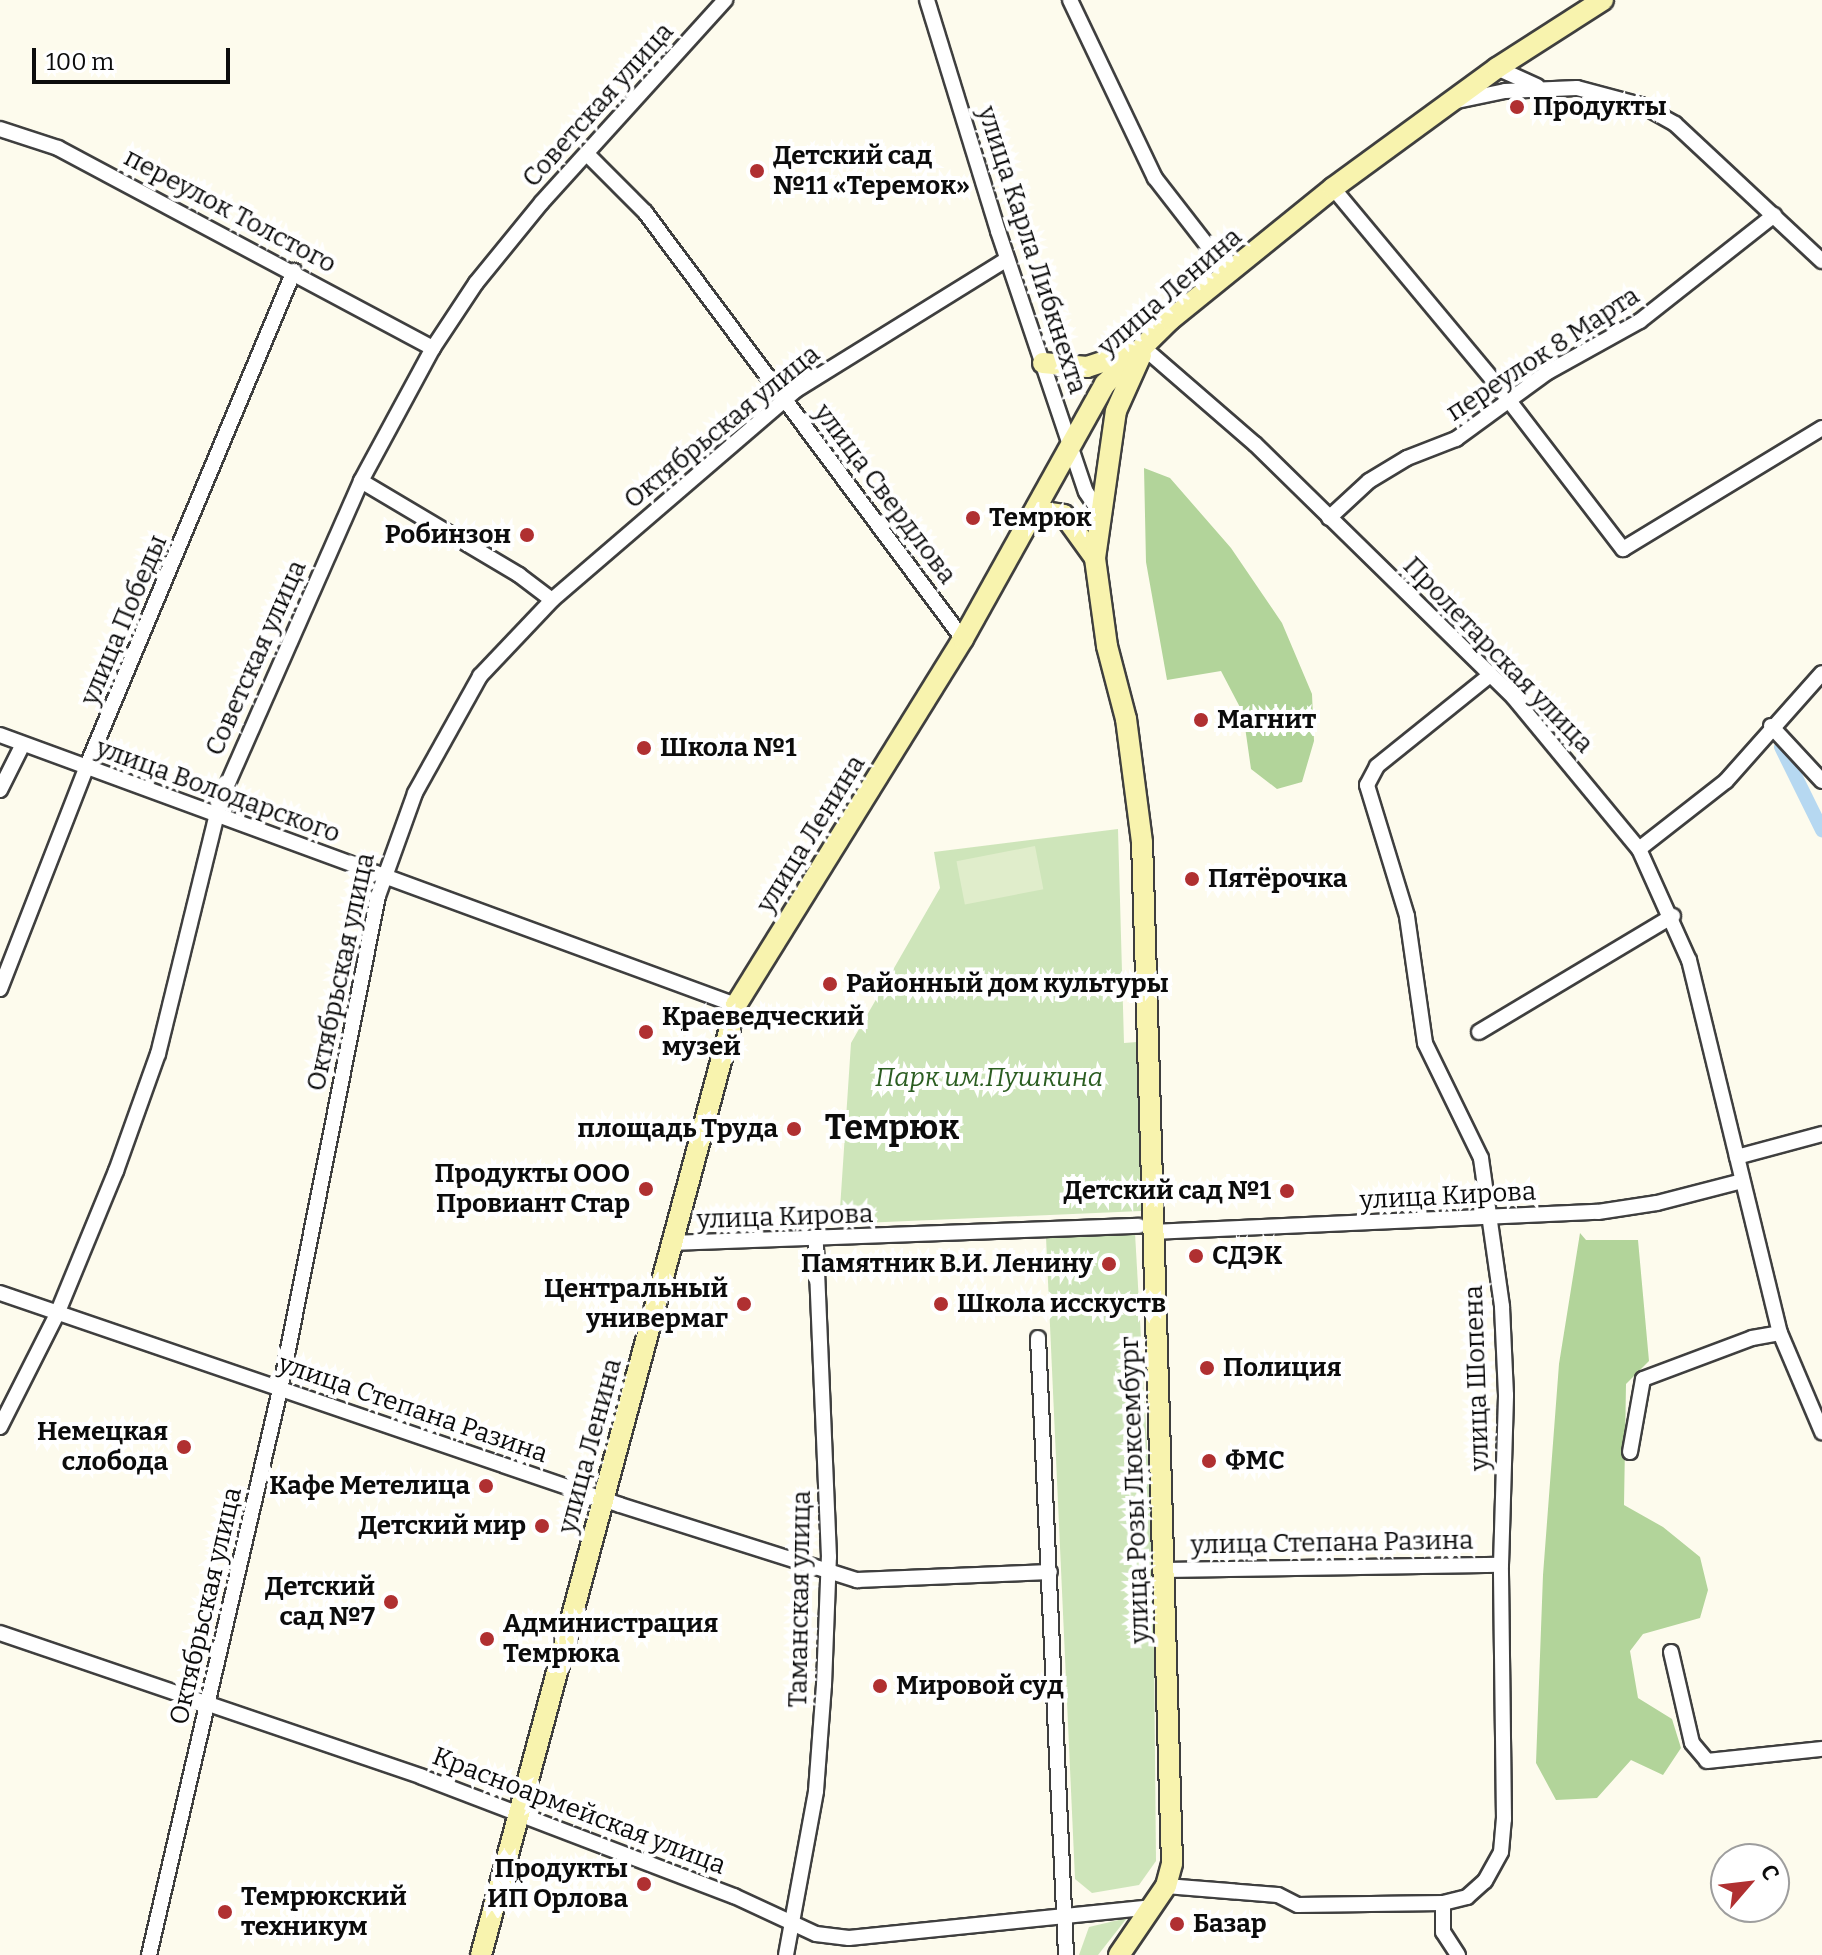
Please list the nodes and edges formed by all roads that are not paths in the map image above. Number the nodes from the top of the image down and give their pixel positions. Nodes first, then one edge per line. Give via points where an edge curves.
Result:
1 (725, 0) edge
2 (927, 0) edge
3 (1070, 0) edge
4 (1603, 0) edge
5 (1497, 68) junction
6 (1541, 88) junction
7 (1445, 103) junction
8 (0, 129) edge
9 (587, 154) junction
10 (1333, 188) junction
11 (1774, 215) junction
12 (1007, 259) junction
13 (1822, 261) edge
14 (294, 271) junction
15 (1228, 272) junction
16 (433, 348) junction
17 (1144, 348) junction
18 (1043, 363) junction
19 (784, 399) junction
20 (1507, 402) junction
21 (1822, 428) edge
22 (1071, 443) junction
23 (361, 481) junction
24 (1036, 511) junction
25 (1099, 511) junction
26 (1329, 518) junction
27 (1095, 558) junction
28 (552, 600) junction
29 (963, 639) junction
30 (1822, 673) edge
31 (1489, 676) junction
32 (1771, 726) junction
33 (0, 735) edge
34 (23, 744) junction
35 (86, 768) junction
36 (1822, 781) edge
37 (0, 790) edge
38 (215, 816) junction
39 (1639, 849) junction
40 (383, 878) junction
41 (1673, 916) junction
42 (0, 989) edge
43 (736, 1005) junction
44 (1479, 1032) dead end
45 (1822, 1134) edge
46 (1737, 1157) junction
47 (1742, 1181) junction
48 (1489, 1219) junction
49 (1146, 1229) junction
50 (816, 1241) junction
51 (671, 1243) junction
52 (0, 1293) edge
53 (57, 1314) junction
54 (1780, 1333) junction
55 (1038, 1338) dead end
56 (280, 1390) junction
57 (1821, 1426) edge
58 (0, 1427) edge
59 (1630, 1452) dead end
60 (603, 1499) junction
61 (1501, 1565) junction
62 (1164, 1570) junction
63 (829, 1572) junction
64 (1050, 1572) junction
65 (0, 1633) edge
66 (1671, 1652) dead end
67 (209, 1704) junction
68 (1822, 1749) edge
69 (517, 1813) junction
70 (1166, 1886) junction
71 (1443, 1903) junction
72 (1153, 1907) junction
73 (1064, 1916) junction
74 (793, 1923) junction
75 (149, 1955) edge
76 (481, 1955) edge
77 (786, 1955) edge
78 (1066, 1955) edge
79 (1119, 1955) edge
80 (1458, 1955) edge

1 - 9 street, Советская улица
2 - 12 street, улица Карла Либкнехта
3 - 15 street via 1155,178
4 - 5 main road, улица Ленина
5 - 6 street
5 - 7 main road, улица Ленина
6 - 7 street
6 - 11 street via 1600,92 1641,105 1675,124
7 - 10 main road, улица Ленина
8 - 14 street, переулок Толстого via 58,148
9 - 16 street, Советская улица via 476,283
9 - 19 street, улица Свердлова via 645,212
10 - 15 main road, улица Ленина
10 - 20 street
11 - 13 street
11 - 20 street, переулок 8 Марта via 1650,314
12 - 18 street, улица Карла Либкнехта
12 - 19 street, Октябрьская улица via 945,293
14 - 16 street, переулок Толстого
14 - 35 street, улица Победы
15 - 17 main road, улица Ленина
16 - 23 street, Советская улица
17 - 18 main road via 1087,367
17 - 22 main road, улица Ленина via 1105,384
17 - 25 main road, улица Розы Люксембург via 1116,411
17 - 26 street, Пролетарская улица
18 - 22 street, улица Карла Либкнехта
19 - 28 street, Октябрьская улица
19 - 29 street, улица Свердлова
20 - 21 street via 1623,549
20 - 26 street, переулок 8 Марта via 1456,439 1407,458 1369,481
22 - 24 main road, улица Ленина
22 - 25 street, улица Карла Либкнехта via 1086,492
23 - 28 street
23 - 38 street, Советская улица
24 - 27 main road via 1064,515
24 - 29 main road, улица Ленина
25 - 27 main road, улица Розы Люксембург
26 - 31 street, Пролетарская улица
27 - 49 main road, улица Розы Люксембург via 1135,775 1142,842
28 - 40 street, Октябрьская улица via 480,676 415,793
29 - 43 main road, улица Ленина
30 - 32 street
31 - 39 street, Пролетарская улица via 1588,783
31 - 48 street, улица Шопена via 1377,766 1367,785 1407,916 1425,1043 1472,1131
32 - 36 street
32 - 39 street via 1726,781
33 - 34 street, улица Володарского
34 - 35 street, улица Володарского
34 - 37 street
35 - 38 street, улица Володарского
35 - 42 street, улица Победы
38 - 40 street, улица Володарского
38 - 53 street, Советская улица via 158,1054
39 - 41 street, Пролетарская улица
40 - 43 street, улица Володарского
40 - 56 street, Октябрьская улица
41 - 44 street
41 - 46 street, Пролетарская улица via 1689,960
43 - 51 main road, улица Ленина
45 - 46 street
46 - 47 street, Пролетарская улица
47 - 48 street, улица Кирова via 1657,1203
47 - 54 street, Пролетарская улица
48 - 49 street, улица Кирова
48 - 61 street, улица Шопена via 1506,1395
49 - 50 street, улица Кирова
49 - 62 main road, улица Розы Люксембург
50 - 51 street, улица Кирова
50 - 63 street, Таманская улица
51 - 60 main road, улица Ленина
52 - 53 street, улица Степана Разина
53 - 56 street, улица Степана Разина
53 - 58 street, Советская улица
54 - 57 street, Пролетарская улица
54 - 59 street via 1732,1345 1638,1384
55 - 64 street
56 - 60 street, улица Степана Разина
56 - 67 street, Октябрьская улица
60 - 63 street, улица Степана Разина
60 - 69 main road, улица Ленина
61 - 62 street, улица Степана Разина
61 - 71 street, улица Шопена via 1501,1852 1485,1881 1467,1897
62 - 70 main road, улица Розы Люксембург via 1171,1828
63 - 64 street, улица Степана Разина via 857,1580
63 - 74 street, Таманская улица via 816,1791
64 - 73 street
65 - 67 street, Красноармейская улица
66 - 68 street via 1692,1743 1707,1761
67 - 69 street, Красноармейская улица
67 - 75 street, Октябрьская улица
69 - 74 street, Красноармейская улица
69 - 76 main road, улица Ленина
70 - 71 street via 1278,1895 1298,1905
70 - 72 main road, улица Розы Люксембург
71 - 80 street via 1443,1932
72 - 73 street, Красноармейская улица
72 - 79 main road, улица Розы Люксембург
73 - 74 street, Красноармейская улица via 849,1938 816,1934
73 - 78 street
74 - 77 street, Таманская улица

